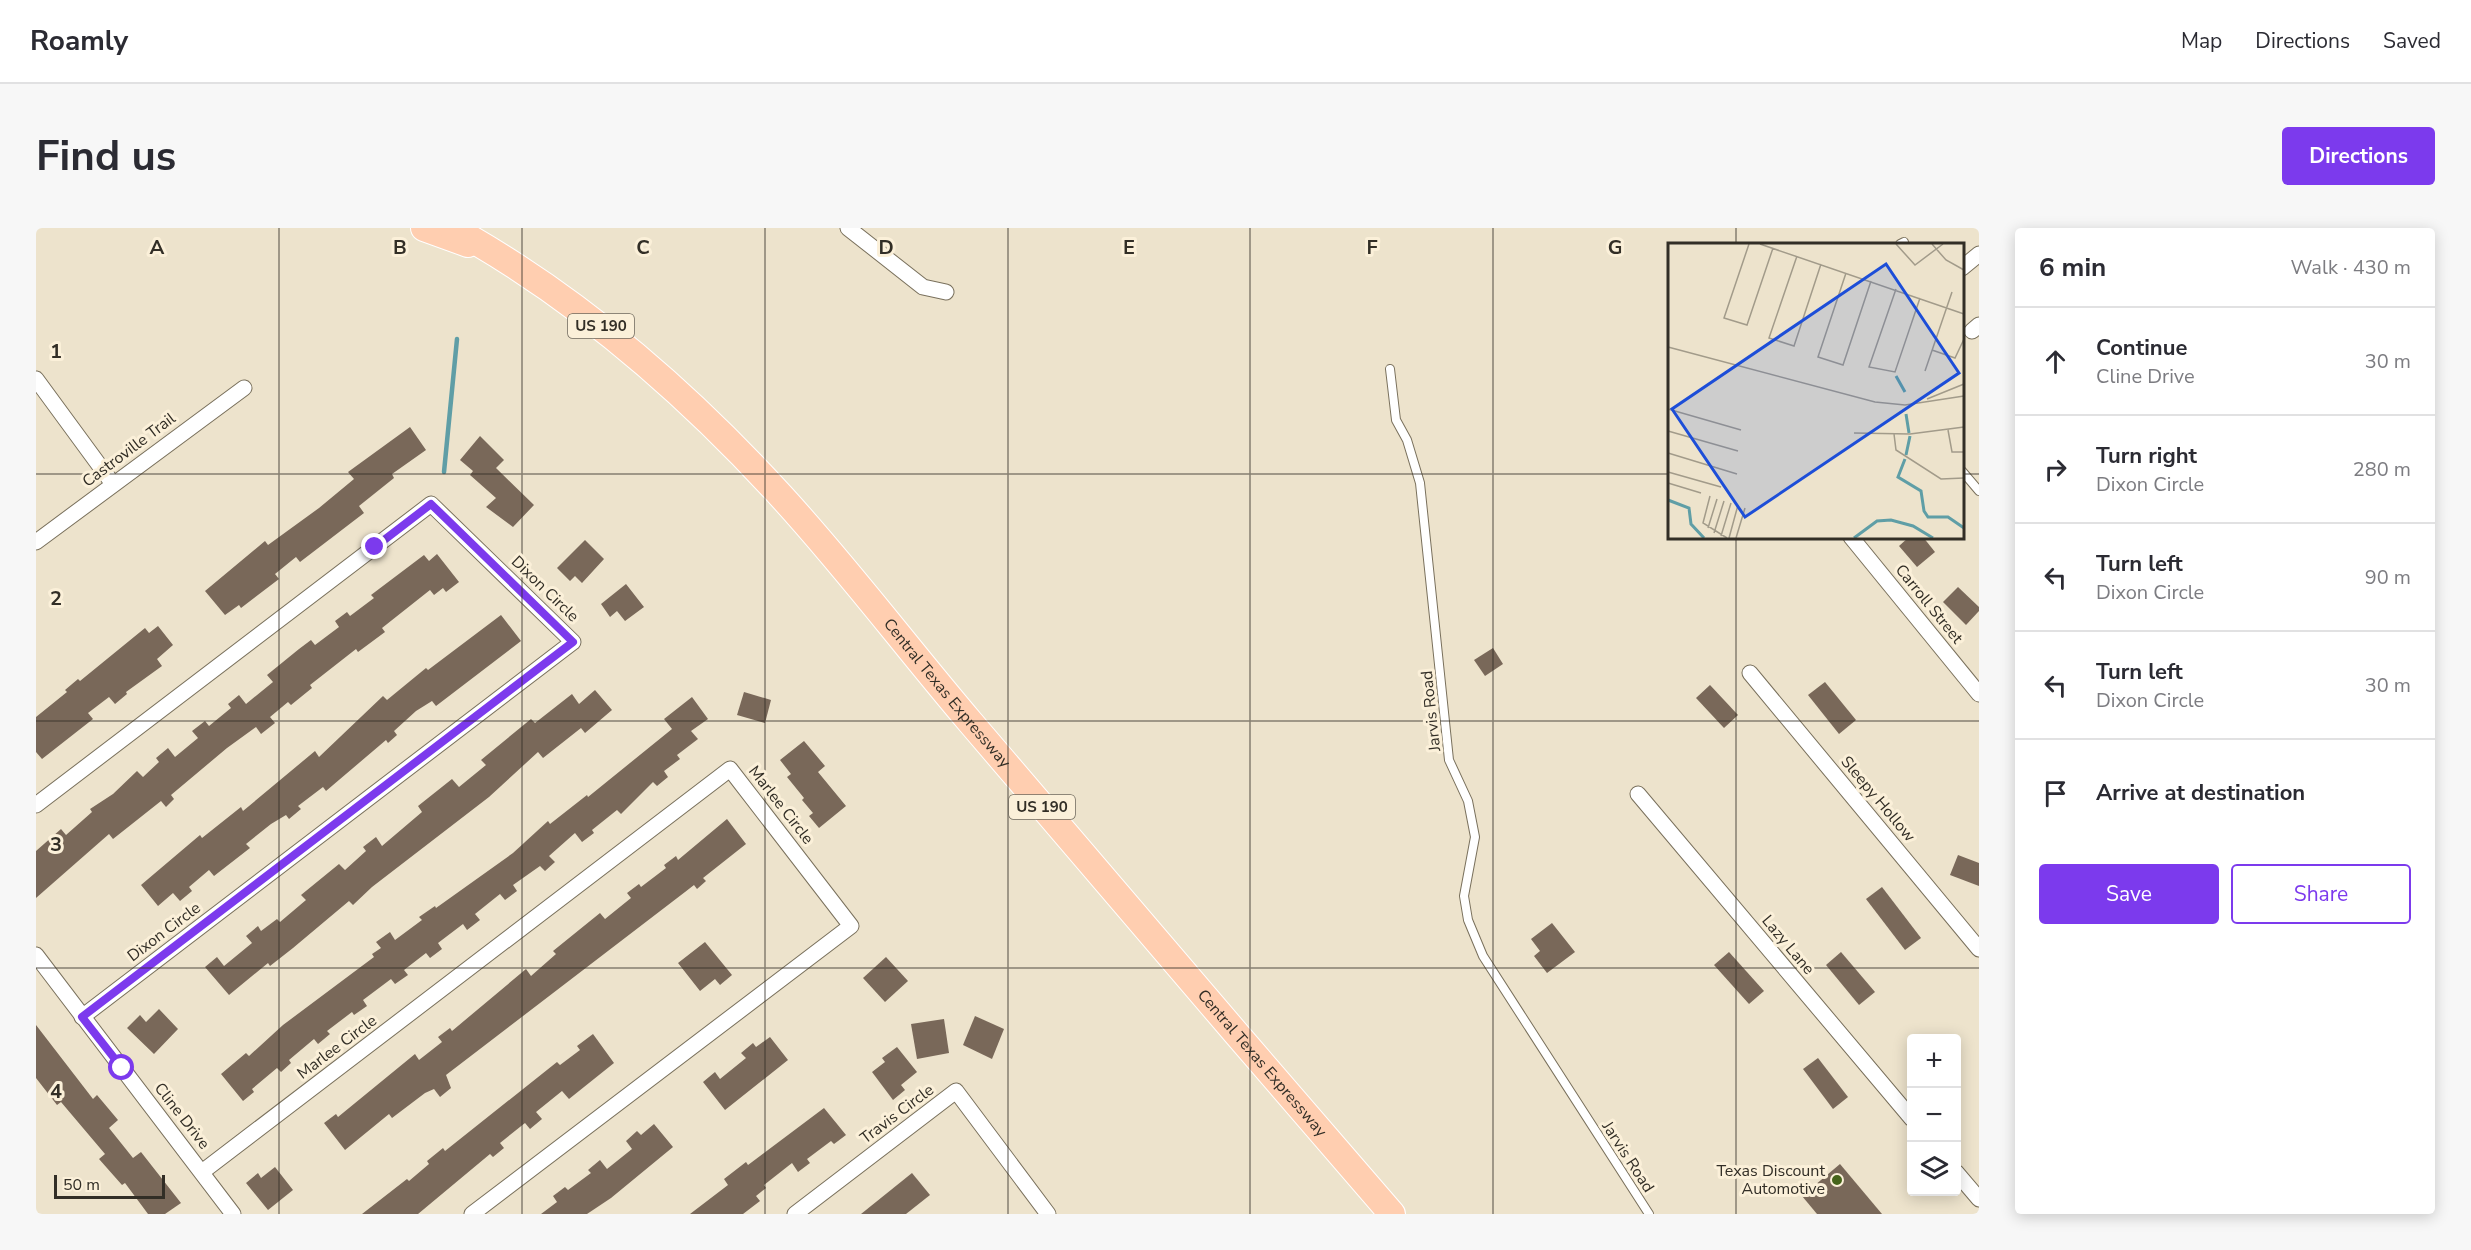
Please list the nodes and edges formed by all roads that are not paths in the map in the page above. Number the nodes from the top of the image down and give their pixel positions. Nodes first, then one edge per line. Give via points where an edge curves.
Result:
1 (424, 228) edge
2 (452, 228) edge
3 (848, 228) edge
4 (1979, 254) edge
5 (506, 258) junction
6 (1964, 266) edge
7 (946, 292) dead end
8 (1390, 369) dead end
9 (36, 379) edge
10 (244, 388) dead end
11 (1964, 473) edge
12 (113, 484) junction
13 (1979, 491) edge
14 (1852, 538) edge
15 (36, 542) edge
16 (1749, 672) dead end
17 (1979, 694) edge
18 (1638, 794) dead end
19 (36, 805) edge
20 (1979, 949) edge
21 (36, 955) edge
22 (82, 1017) junction
23 (1907, 1114) edge
24 (202, 1172) junction
25 (1961, 1178) edge
26 (1979, 1199) edge
27 (233, 1214) edge
28 (472, 1214) edge
29 (795, 1214) edge
30 (1048, 1214) edge
31 (1392, 1214) edge
32 (1649, 1214) edge

1 - 5 highway
2 - 5 highway, Central Texas Expressway / US 190
3 - 7 street via 923,287
4 - 6 street
5 - 31 highway, Central Texas Expressway / US 190 via 624,343 782,497
8 - 32 lane, Jarvis Road via 1396,420 1407,440 1420,483 1449,760 1468,801 1475,837 1464,896 1468,920 1483,956
9 - 12 street
10 - 12 street, Castroville Trail
11 - 13 lane
12 - 15 street, Castroville Trail
14 - 17 street, Carroll Street
16 - 20 street, Sleepy Hollow
18 - 23 street, Lazy Lane
19 - 22 street, Dixon Circle via 431,504 573,642
21 - 22 street, Cline Drive
22 - 24 street, Cline Drive
24 - 27 street, Cline Drive
24 - 28 street, Marlee Circle via 730,769 851,926
25 - 26 street
29 - 30 street, Travis Circle via 956,1091

